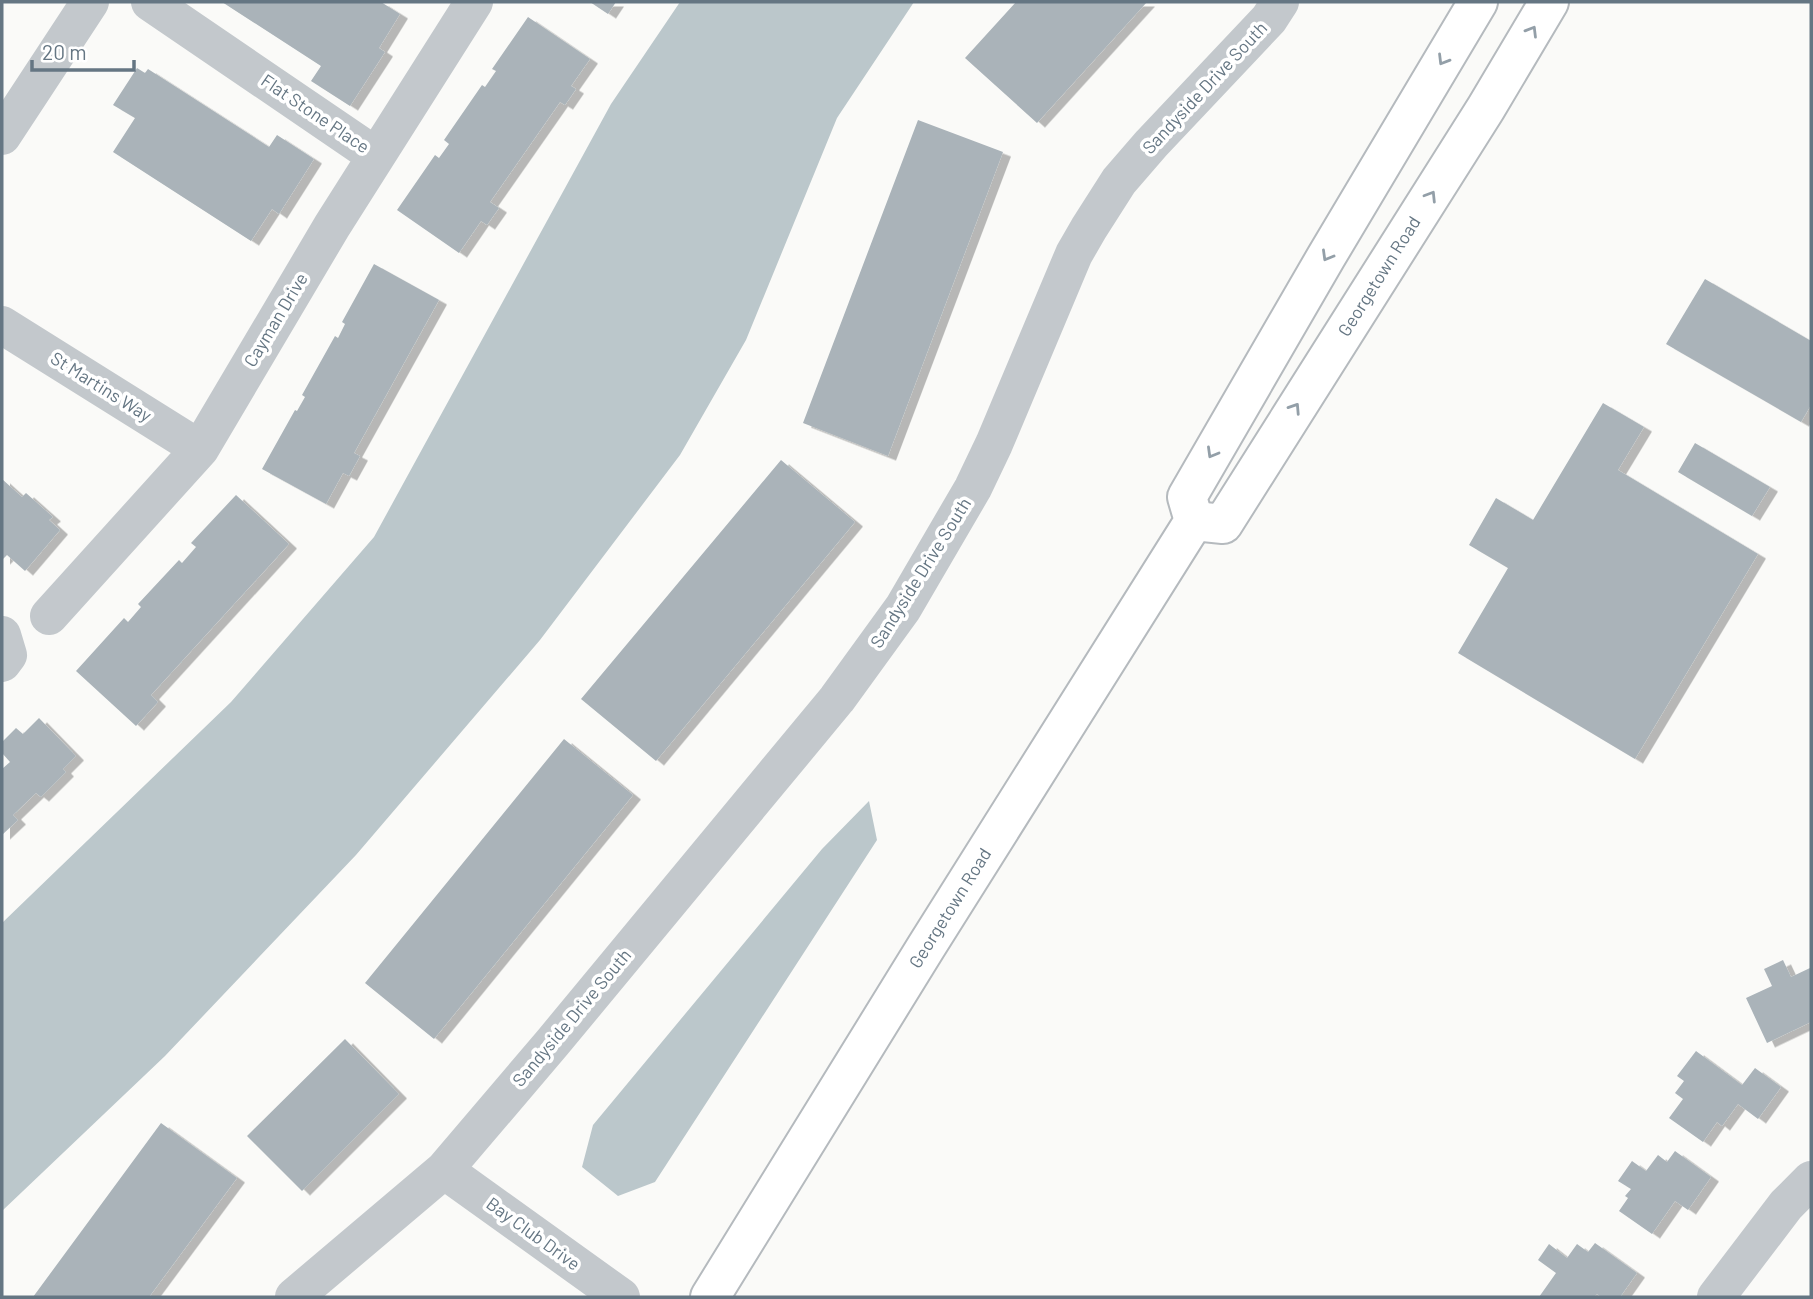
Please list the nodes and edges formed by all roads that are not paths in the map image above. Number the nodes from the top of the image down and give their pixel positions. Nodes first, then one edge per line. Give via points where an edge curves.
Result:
1 (90, 2) edge
2 (150, 2) edge
3 (474, 2) edge
4 (1280, 2) edge
5 (1478, 2) edge
6 (1549, 2) edge
7 (2, 136) edge
8 (376, 156) junction
9 (2, 325) edge
10 (200, 449) junction
11 (1194, 521) junction
12 (49, 616) dead end
13 (444, 1170) junction
14 (1811, 1180) edge
15 (294, 1297) edge
16 (621, 1297) edge
17 (710, 1297) edge
18 (1716, 1297) edge

1 - 7 street
2 - 8 street, Flat Stone Place
3 - 8 street, Cayman Drive
4 - 13 street, Sandyside Drive South via 1119,181 1089,228 973,488 875,648
5 -> 11 main road via 1186,497
11 -> 6 main road, Georgetown Road via 1223,524
8 - 10 street, Cayman Drive
9 - 10 street, St Martins Way
10 - 12 street, Cayman Drive
11 - 17 main road, Georgetown Road
13 - 15 street, Sandyside Drive South
13 - 16 street, Bay Club Drive
14 - 18 street via 1786,1205

